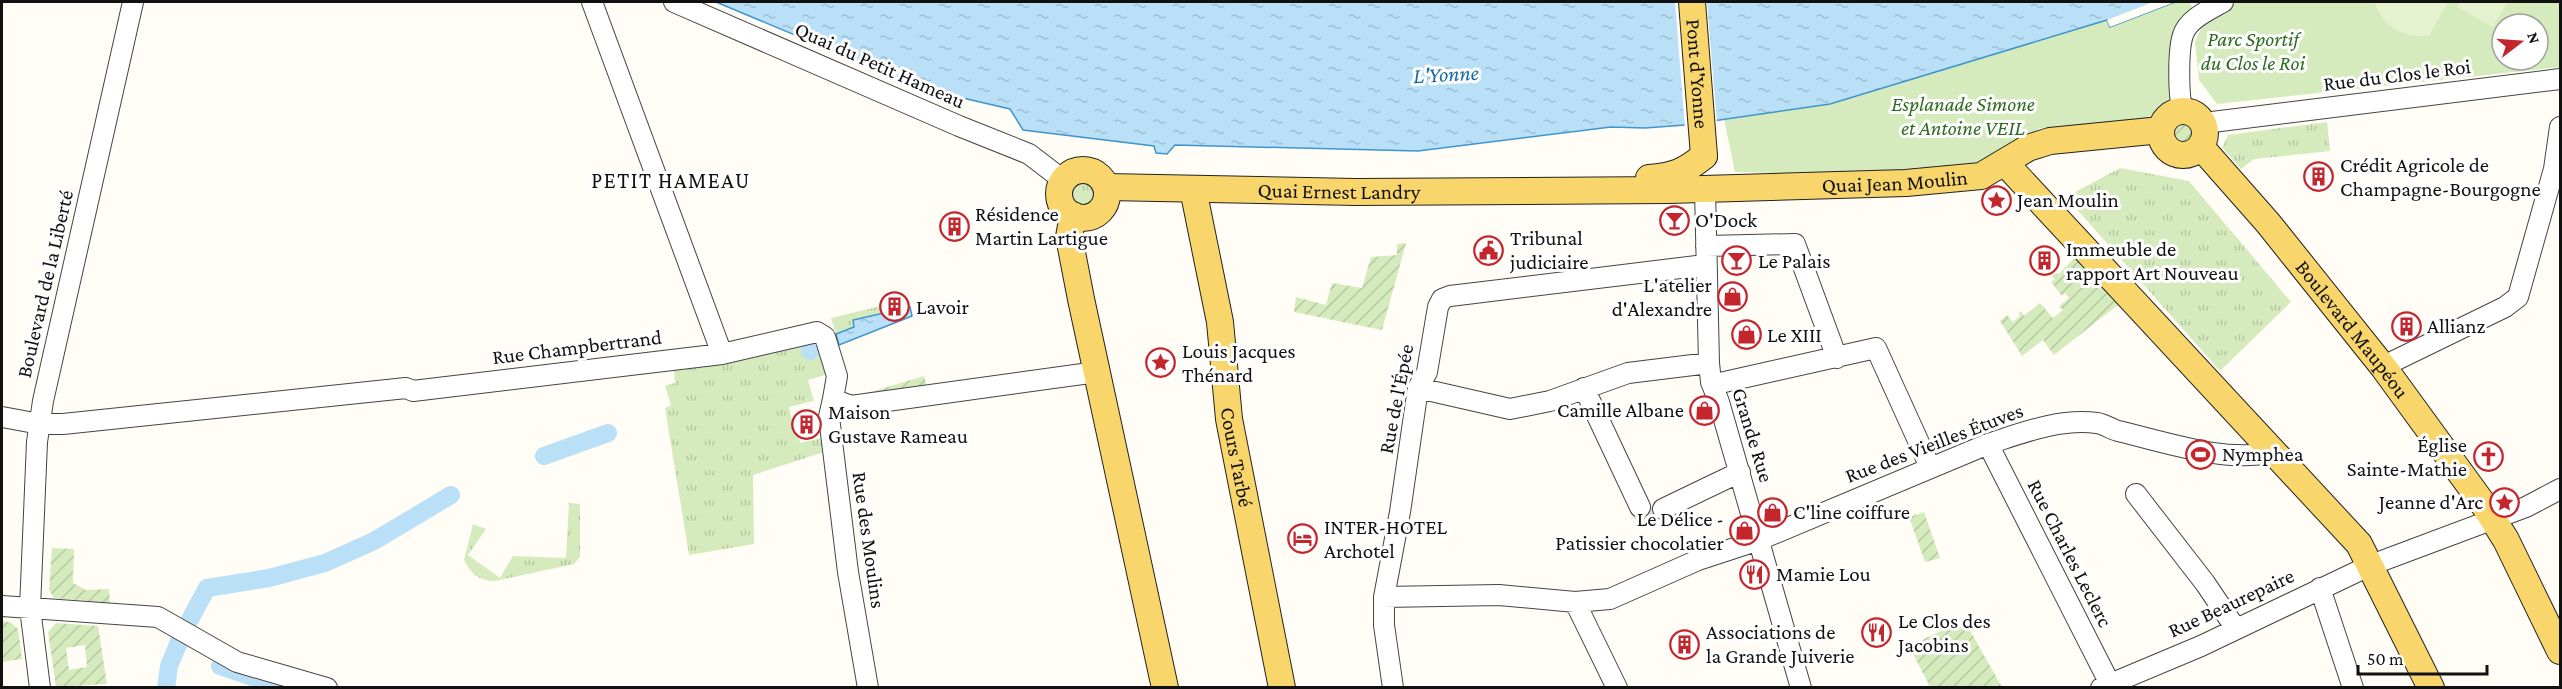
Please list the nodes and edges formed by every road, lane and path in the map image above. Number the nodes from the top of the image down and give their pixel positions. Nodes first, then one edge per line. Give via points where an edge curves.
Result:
1 (133, 2) edge
2 (592, 2) edge
3 (674, 2) edge
4 (1692, 2) edge
5 (2223, 2) edge
6 (2560, 79) edge
7 (2196, 127) junction
8 (2560, 127) edge
9 (2161, 130) junction
10 (1703, 150) junction
11 (2005, 163) junction
12 (1063, 180) junction
13 (1797, 186) junction
14 (1107, 187) junction
15 (1193, 189) junction
16 (1705, 189) junction
17 (1571, 190) junction
18 (1072, 216) junction
19 (1705, 256) junction
20 (722, 354) junction
21 (1837, 358) junction
22 (2384, 368) junction
23 (1097, 372) junction
24 (1710, 372) junction
25 (1418, 388) junction
26 (1584, 388) junction
27 (833, 399) junction
28 (2, 417) edge
29 (40, 424) junction
30 (1988, 444) junction
31 (2273, 453) junction
32 (1930, 467) junction
33 (1740, 472) junction
34 (2560, 489) edge
35 (2136, 494) dead end
36 (1640, 507) dead end
37 (1663, 509) tunnel mouth
38 (2499, 529) junction
39 (1759, 540) junction
40 (2371, 565) junction
41 (2320, 588) junction
42 (1384, 597) junction
43 (1575, 602) junction
44 (2, 606) edge
45 (30, 608) junction
46 (2236, 629) junction
47 (2560, 651) edge
48 (2108, 686) edge
49 (40, 687) edge
50 (327, 687) edge
51 (868, 687) edge
52 (1165, 687) edge
53 (1282, 687) edge
54 (1393, 687) edge
55 (1617, 687) edge
56 (1801, 687) edge
57 (2354, 687) edge
58 (2431, 687) edge

1 - 29 street, Boulevard de la Liberté
2 - 20 street
3 - 12 street, Quai du Petit Hameau via 1029,154
4 - 10 main road, Pont d'Yonne
5 - 7 street via 2194,19 2183,34 2178,99
6 - 7 street, Rue du Clos le Roi
7 - 9 main road via 2166,119
7 - 9 main road via 2189,155 2175,154 2164,144
7 - 22 main road, Boulevard Maupéou
8 - 22 street via 2554,169 2518,297
9 - 11 main road, Quai Jean Moulin via 2050,141 2028,148
10 - 13 main road, Quai Jean Moulin via 1717,168 1739,177
10 - 17 main road, Quai Ernest Landry via 1685,171
11 - 13 main road, Quai Jean Moulin via 1972,178
11 - 31 main road
12 - 14 main road via 1083,169 1098,174
12 - 18 main road via 1060,202
13 - 16 main road, Quai Jean Moulin
14 - 15 main road, Quai Ernest Landry
14 - 18 main road via 1106,203 1101,210 1088,217
15 - 17 main road, Quai Ernest Landry
15 - 53 main road, Cours Tarbé via 1220,322 1229,419
16 - 17 main road, Quai Ernest Landry
16 - 19 street, Grande Rue
18 - 23 main road via 1069,237
19 - 21 street via 1795,244
19 - 24 street, Grande Rue
19 - 25 street, Rue de l'Épée via 1442,299 1427,372
20 - 27 street, Rue Champbertrand via 817,332 827,343 837,376
20 - 29 street, Rue Champbertrand via 413,391 406,388 116,420
21 - 24 street via 1720,383
21 - 32 street via 1876,348
22 - 38 main road, Boulevard Maupéou
23 - 27 street via 850,406
23 - 52 main road
24 - 26 street via 1628,373
24 - 33 street, Grande Rue
25 - 26 street via 1510,409 1550,401
25 - 42 street, Rue de l'Épée
26 - 36 street
27 - 51 street, Rue des Moulins via 829,417 848,572
28 - 29 street, Rue Champbertrand
29 - 45 street, Boulevard de la Liberté
30 - 31 street, Rue des Vieilles Étuves via 2053,425 2098,423 2213,454 2244,457
30 - 32 street, Rue des Vieilles Étuves
30 - 48 street, Rue Charles Leclerc
31 - 40 main road via 2360,544
32 - 39 street, Rue des Vieilles Étuves
33 - 37 street
33 - 39 street, Grande Rue
34 - 38 street, Rue Beaurepaire via 2526,507
35 - 46 street
38 - 40 street, Rue Beaurepaire
38 - 47 main road, Boulevard Maupéou
39 - 43 street, Rue des Vieilles Étuves via 1698,560 1610,599
39 - 56 street, Grande Rue
40 - 41 street, Rue Beaurepaire
40 - 58 main road
41 - 46 street, Rue Beaurepaire
41 - 57 street
42 - 43 street, Rue des Vieilles Étuves via 1499,595
42 - 54 street, Rue de l'Épée
43 - 55 street
44 - 45 street
45 - 49 street, Boulevard de la Liberté
45 - 50 street via 158,617 237,662
46 - 48 street, Rue Beaurepaire

